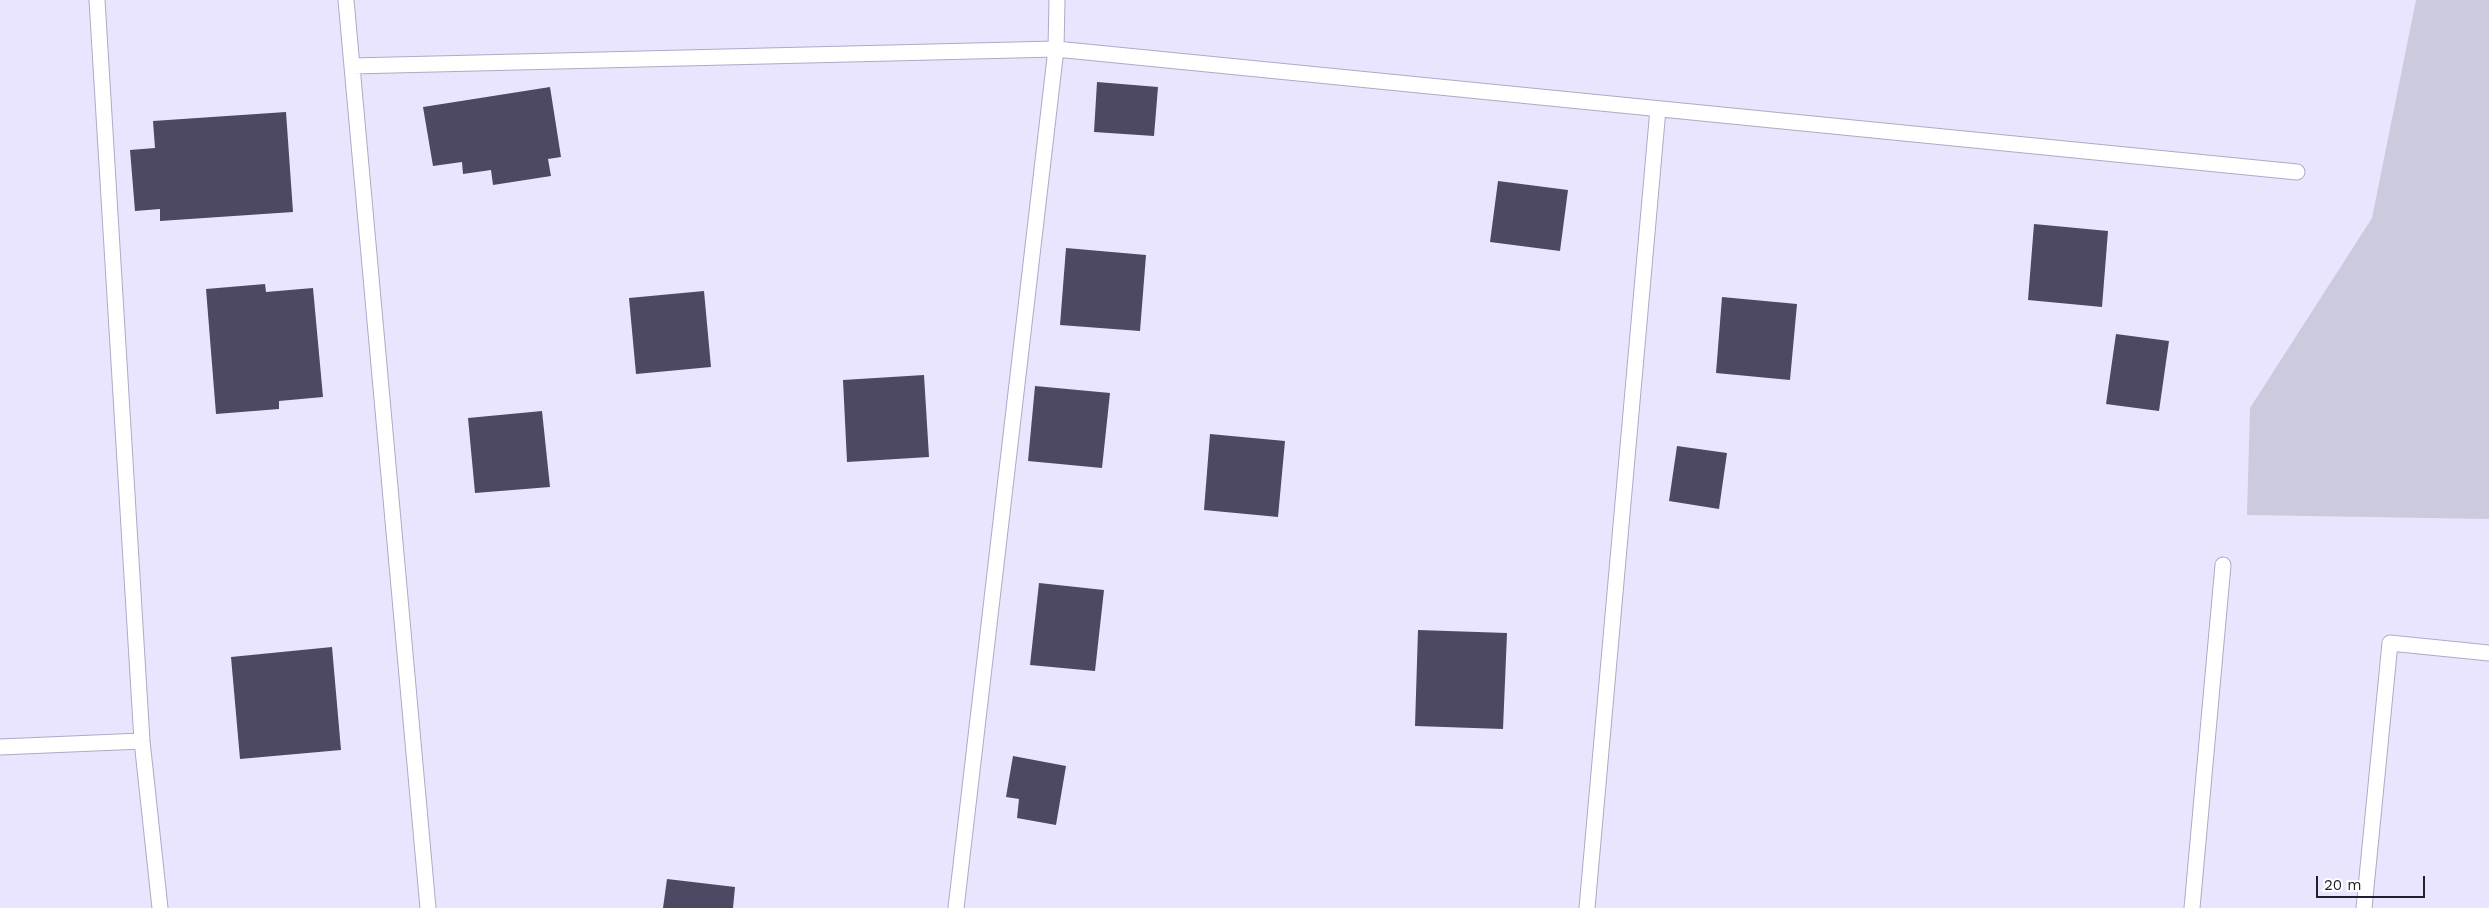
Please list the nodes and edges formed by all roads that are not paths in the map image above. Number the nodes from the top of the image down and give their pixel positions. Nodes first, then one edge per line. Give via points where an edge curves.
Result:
1 (97, 0) edge
2 (346, 0) edge
3 (1058, 0) edge
4 (1056, 49) junction
5 (352, 66) junction
6 (1658, 109) junction
7 (2297, 172) dead end
8 (2223, 565) dead end
9 (2489, 653) edge
10 (142, 741) junction
11 (0, 746) edge
12 (160, 908) edge
13 (428, 908) edge
14 (956, 908) edge
15 (1587, 908) edge
16 (2192, 908) edge
17 (2364, 908) edge

1 - 10 lane
2 - 5 lane
3 - 4 lane
4 - 5 lane
4 - 6 lane
4 - 14 lane
5 - 13 lane
6 - 7 lane
6 - 15 lane
8 - 16 lane
9 - 17 lane via 2390,643
10 - 11 lane
10 - 12 lane

